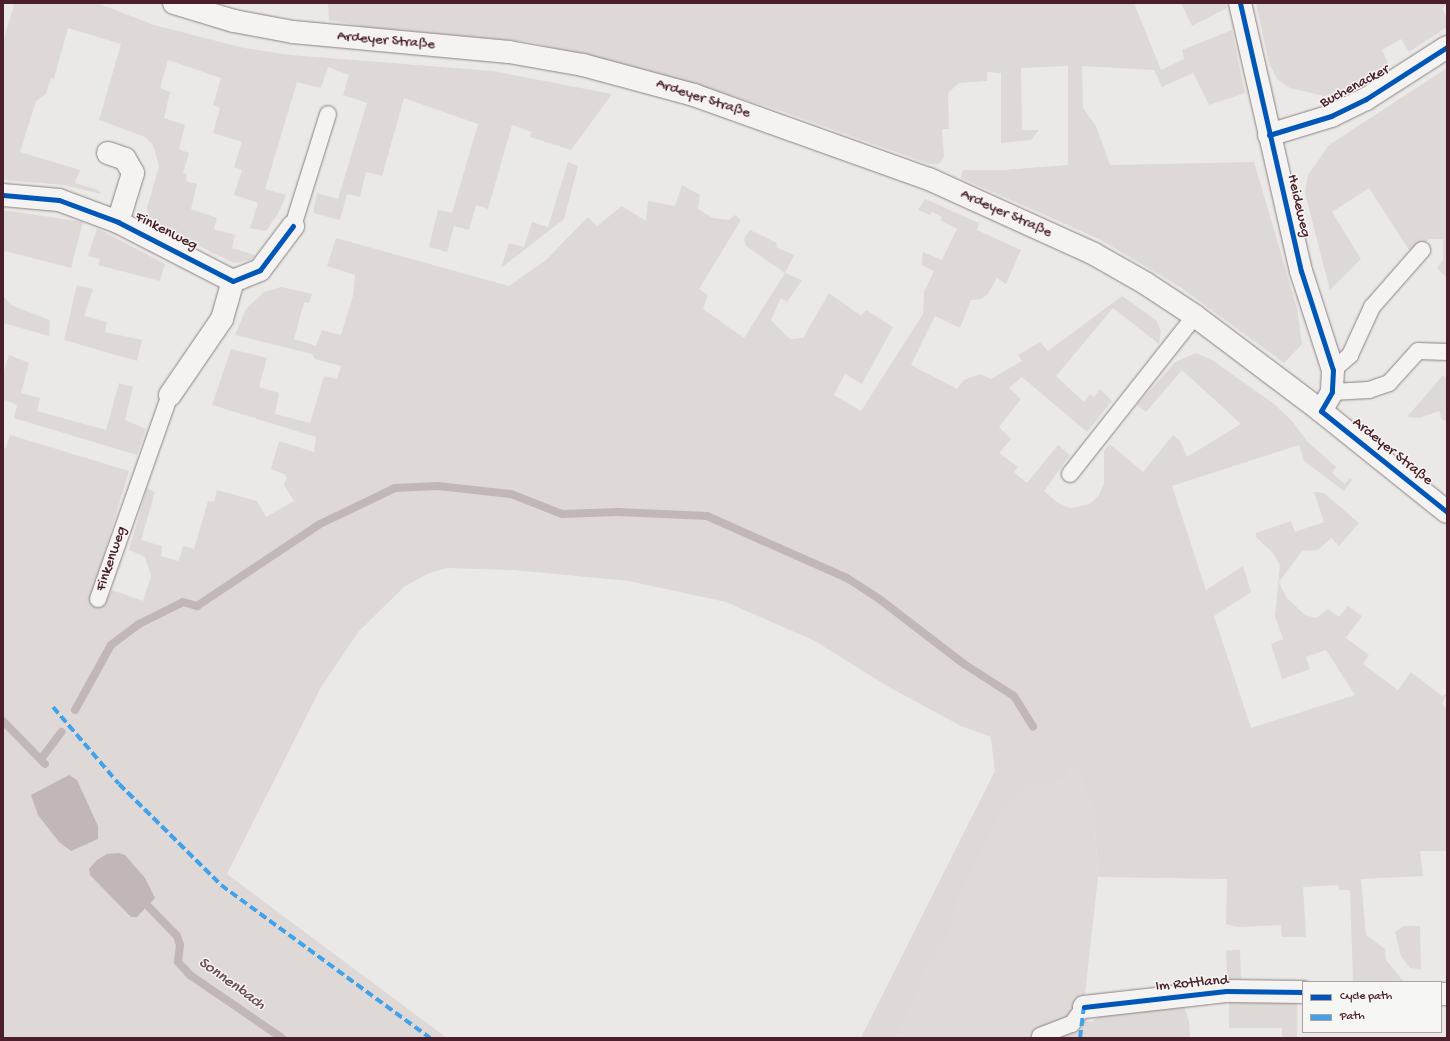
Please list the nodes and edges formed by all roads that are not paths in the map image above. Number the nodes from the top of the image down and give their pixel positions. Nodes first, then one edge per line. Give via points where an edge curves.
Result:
1 (174, 3) edge
2 (1240, 3) edge
3 (1447, 48) edge
4 (328, 114) dead end
5 (1269, 135) junction
6 (108, 153) dead end
7 (3, 195) edge
8 (118, 222) junction
9 (293, 226) joint
10 (1422, 250) dead end
11 (234, 281) junction
12 (1195, 316) junction
13 (1447, 352) edge
14 (1333, 370) junction
15 (1332, 392) junction
16 (170, 395) joint
17 (1322, 411) junction
18 (1070, 474) dead end
19 (1447, 512) edge
20 (98, 599) dead end
21 (1302, 992) edge
22 (1084, 1007) joint
23 (1040, 1036) dead end

1 - 12 street, Ardeyer Straße via 234,22 293,32 509,52 582,65 694,95 929,179 1094,254
2 - 5 street, Heideweg
3 - 5 street, Buchenacker via 1366,99 1331,116
4 - 9 lane
5 - 14 street, Heideweg via 1301,271
6 - 8 street, Finkenweg via 125,159 131,165 133,173
7 - 8 street, Finkenweg via 59,200
8 - 11 street, Finkenweg
9 - 11 street via 260,270
10 - 14 lane via 1372,307 1350,356
11 - 16 street, Finkenweg via 222,319
12 - 17 street, Ardeyer Straße
12 - 18 lane
13 - 15 lane via 1418,351 1389,383 1369,390
14 - 15 street, Heideweg
15 - 17 street, Heideweg
16 - 20 lane, Finkenweg
17 - 19 street, Ardeyer Straße
21 - 22 street, Im Rottland via 1226,992
22 - 23 lane via 1072,1024

